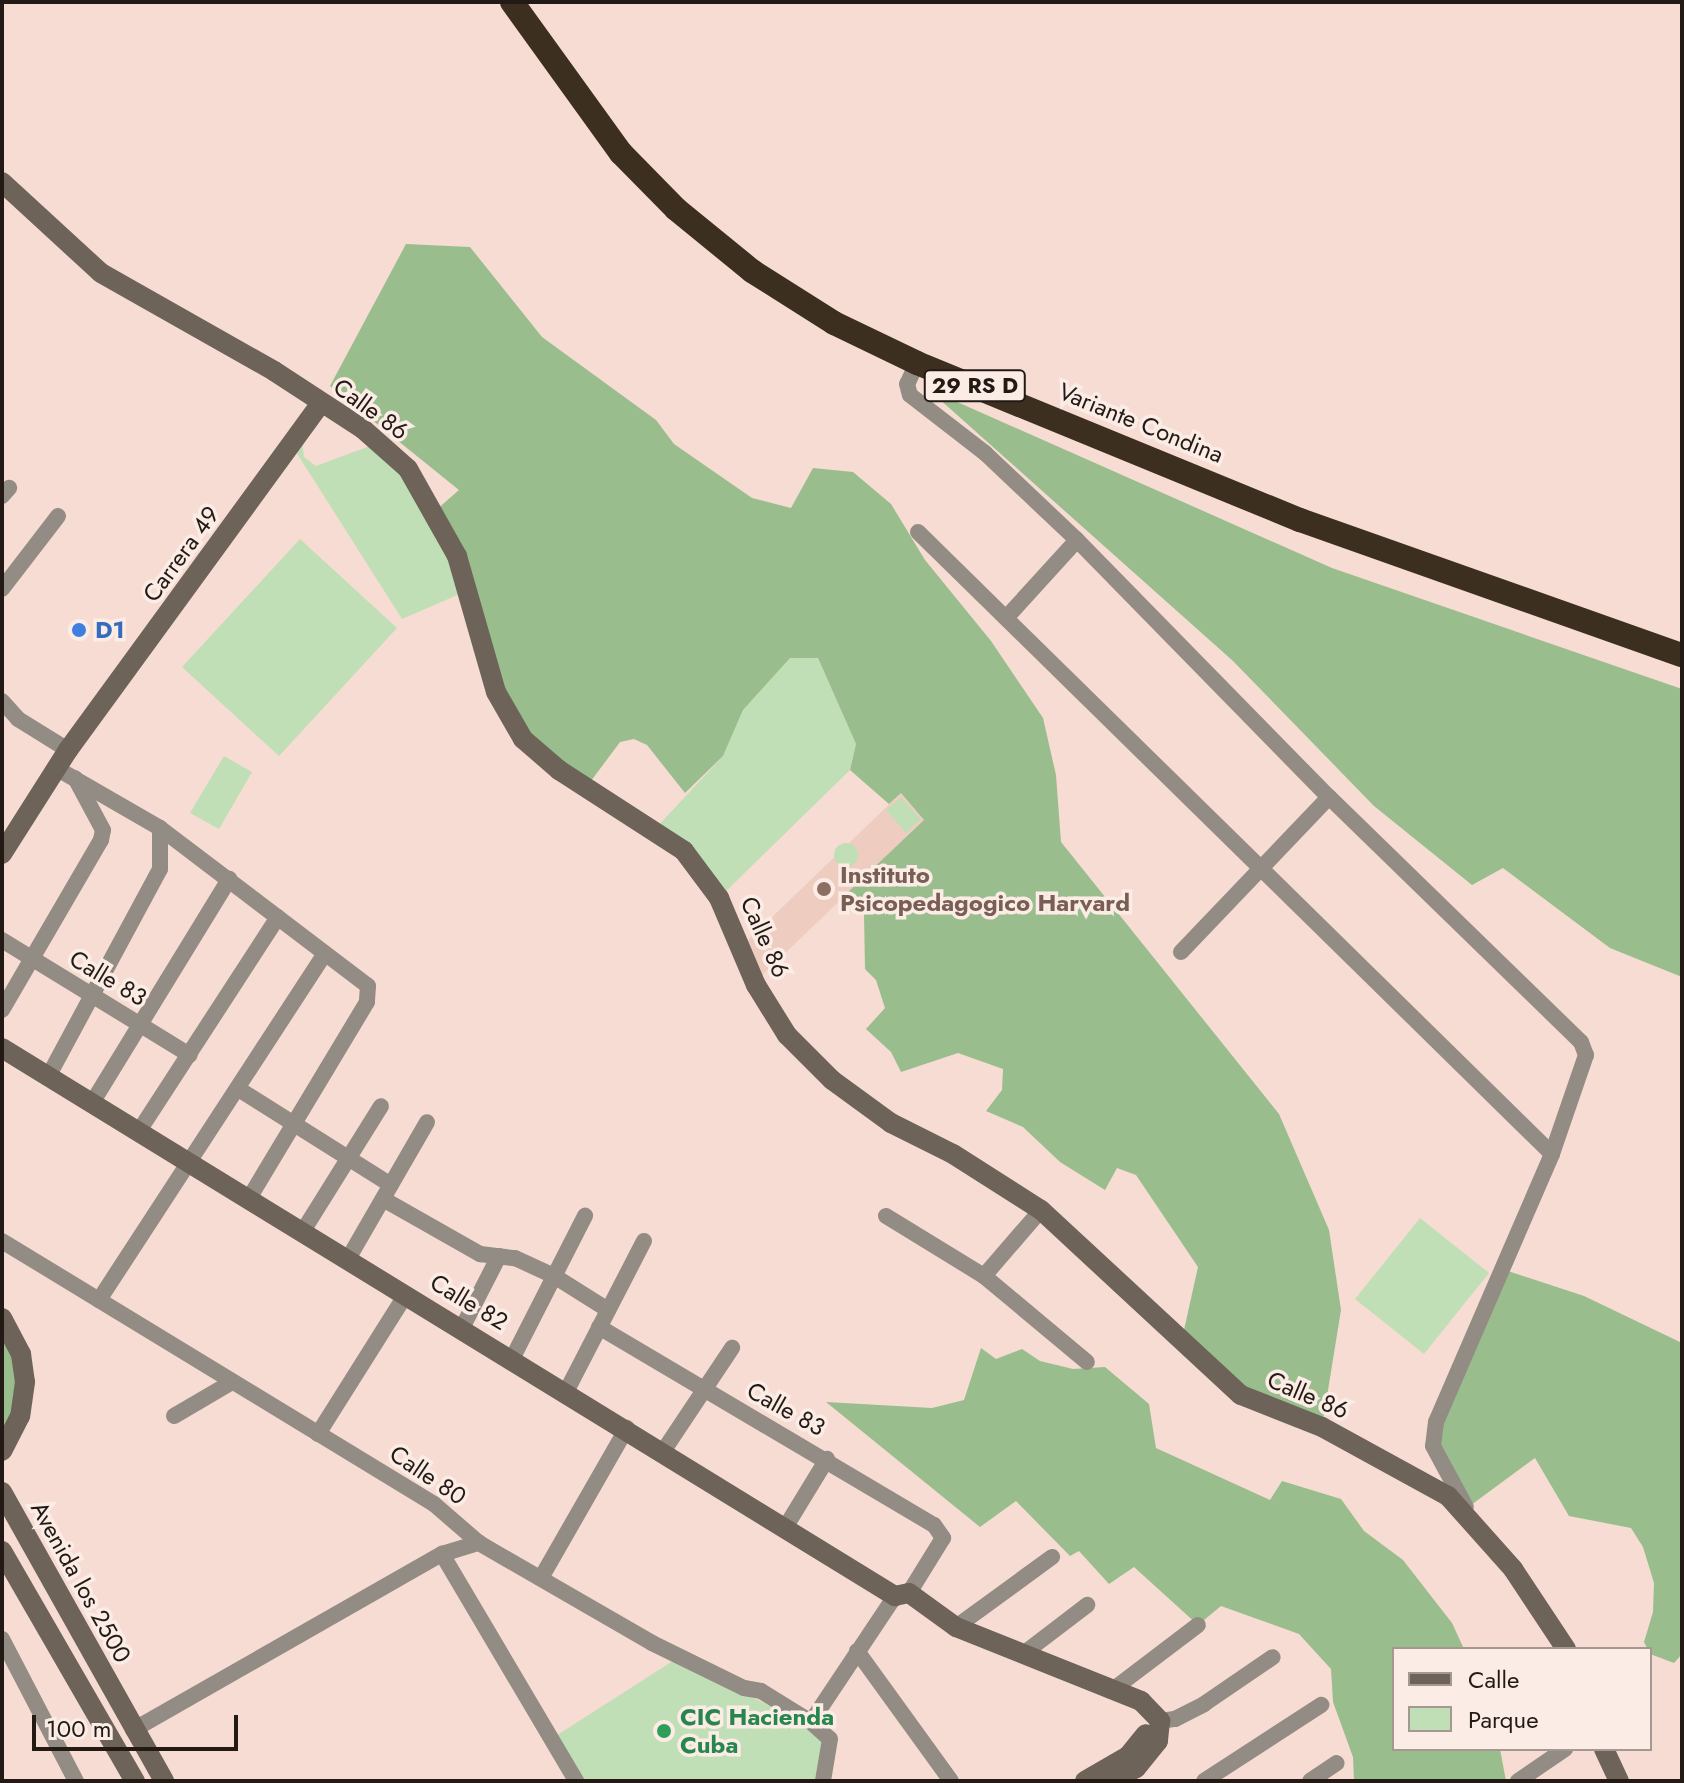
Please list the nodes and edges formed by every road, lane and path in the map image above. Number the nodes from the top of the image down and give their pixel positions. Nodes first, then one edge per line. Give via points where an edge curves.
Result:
1 (512, 2) edge
2 (2, 182) edge
3 (917, 363) junction
4 (320, 404) junction
5 (58, 516) dead end
6 (918, 532) dead end
7 (1077, 540) junction
8 (2, 589) edge
9 (1006, 618) junction
10 (1675, 653) edge
11 (2, 701) edge
12 (68, 750) junction
13 (56, 768) junction
14 (75, 778) junction
15 (1329, 797) junction
16 (160, 828) junction
17 (2, 854) edge
18 (1258, 868) junction
19 (229, 879) junction
20 (278, 917) junction
21 (2, 940) edge
22 (1181, 952) dead end
23 (324, 955) junction
24 (31, 959) junction
25 (92, 997) junction
26 (2, 1010) edge
27 (142, 1026) junction
28 (2, 1048) edge
29 (190, 1055) junction
30 (48, 1077) junction
31 (240, 1090) junction
32 (92, 1103) junction
33 (381, 1106) dead end
34 (427, 1122) dead end
35 (295, 1124) junction
36 (139, 1131) junction
37 (1552, 1154) junction
38 (348, 1157) junction
39 (192, 1163) junction
40 (387, 1192) junction
41 (249, 1198) junction
42 (1041, 1210) junction
43 (585, 1216) dead end
44 (886, 1216) dead end
45 (303, 1231) junction
46 (2, 1241) edge
47 (644, 1241) dead end
48 (499, 1256) junction
49 (348, 1259) junction
50 (554, 1276) junction
51 (984, 1276) junction
52 (406, 1294) junction
53 (99, 1300) junction
54 (608, 1310) junction
55 (2, 1318) edge
56 (599, 1327) junction
57 (462, 1328) junction
58 (732, 1348) dead end
59 (512, 1359) junction
60 (1087, 1362) dead end
61 (232, 1382) junction
62 (704, 1390) junction
63 (566, 1392) junction
64 (174, 1416) dead end
65 (627, 1428) junction
66 (318, 1434) junction
67 (664, 1450) junction
68 (2, 1451) edge
69 (827, 1459) junction
70 (2, 1492) edge
71 (1473, 1518) junction
72 (785, 1528) junction
73 (479, 1543) junction
74 (2, 1551) edge
75 (442, 1554) junction
76 (1052, 1557) dead end
77 (541, 1578) junction
78 (902, 1595) junction
79 (1087, 1605) dead end
80 (1198, 1625) dead end
81 (956, 1627) junction
82 (2, 1639) edge
83 (1565, 1647) edge
84 (857, 1651) junction
85 (1023, 1654) junction
86 (1273, 1657) dead end
87 (1115, 1693) junction
88 (1321, 1705) dead end
89 (1160, 1721) junction
90 (811, 1722) junction
91 (133, 1730) junction
92 (1562, 1751) edge
93 (1605, 1751) edge
94 (1337, 1763) dead end
95 (1140, 1774) edge
96 (76, 1781) edge
97 (135, 1781) edge
98 (164, 1781) edge
99 (576, 1781) edge
100 (823, 1781) edge
101 (951, 1781) edge
102 (1085, 1781) edge
103 (1113, 1781) edge
104 (1204, 1781) edge
105 (1310, 1781) edge
106 (1518, 1781) edge
107 (1619, 1781) edge

1 - 3 highway, Variante Condina / 29 RS D via 621,153 676,209 790,296
2 - 4 main road, Calle 86 via 101,273 241,350
3 - 7 street via 907,384 910,395 985,453
3 - 10 highway, Variante Condina / 29 RS D via 1419,563
4 - 12 main road, Carrera 49
4 - 42 main road, Calle 86 via 391,452 421,487 457,556 503,709 523,739 559,770 684,851 719,898 756,985 787,1035 832,1080 891,1123 953,1154
5 - 8 street
6 - 9 street
7 - 9 street
7 - 15 street
9 - 18 street
11 - 12 street via 18,719
12 - 13 main road, Carrera 49
13 - 14 street
13 - 17 main road, Carrera 49
14 - 16 street
14 - 24 street via 103,830 101,840
15 - 18 street
15 - 37 street via 1581,1042 1586,1055
16 - 19 street
16 - 25 street via 160,869
18 - 22 street
18 - 37 street
19 - 20 street
19 - 27 street
20 - 23 street
20 - 29 street
21 - 24 street, Calle 83
23 - 31 street
23 - 35 street via 368,986 367,1002
24 - 25 street, Calle 83
24 - 26 street
25 - 27 street, Calle 83
25 - 30 street
27 - 29 street, Calle 83
27 - 32 street
28 - 30 main road, Calle 82
29 - 36 street
30 - 32 main road, Calle 82
31 - 35 street
31 - 39 street
32 - 36 main road, Calle 82
33 - 38 street
34 - 40 street
35 - 38 street
35 - 41 street
36 - 39 main road, Calle 82
37 - 71 street via 1436,1422 1433,1446
38 - 40 street
38 - 45 street
39 - 41 main road, Calle 82
39 - 53 street
40 - 48 street via 480,1254
40 - 49 street
41 - 45 main road, Calle 82
42 - 51 street
42 - 71 main road, Calle 86 via 1241,1395 1322,1427 1401,1467
43 - 50 street
44 - 51 street
45 - 49 main road, Calle 82
46 - 53 street, Calle 80
47 - 54 street
48 - 50 street
48 - 57 street
49 - 52 main road, Calle 82
50 - 54 street
50 - 59 street
51 - 60 street
52 - 57 main road, Calle 82
52 - 66 street
53 - 61 street, Calle 80
54 - 56 street
55 - 68 main road via 21,1354 25,1382 20,1416
56 - 62 street, Calle 83
56 - 63 street
57 - 59 main road, Calle 82
58 - 62 street
59 - 63 main road, Calle 82
61 - 64 street
61 - 66 street, Calle 80
62 - 67 street
62 - 69 street, Calle 83
63 - 65 main road, Calle 82
65 - 67 main road, Calle 82
65 - 77 street
66 - 73 street, Calle 80 via 434,1504
67 - 72 main road, Calle 82
69 - 72 street
69 - 78 street, Calle 83 via 934,1525 943,1538
70 - 91 main road, Avenida los 2500
71 - 83 main road, Calle 86
72 - 78 main road, Calle 82
73 - 75 street
73 - 77 street, Calle 80
74 - 97 main road
75 - 91 street
75 - 99 street
76 - 81 street
77 - 90 street, Calle 80 via 652,1643 744,1688 761,1691
78 - 81 main road, Calle 82
78 - 84 street
79 - 85 street
80 - 87 street
81 - 85 main road, Calle 82
82 - 96 street
84 - 90 street
84 - 101 street
85 - 87 main road, Calle 82
86 - 89 street via 1204,1704
87 - 89 main road, Calle 82 via 1141,1701
87 - 102 main road via 1143,1714 1145,1738 1128,1756
88 - 104 street
89 - 95 main road via 1158,1741
90 - 100 street, Calle 80 via 830,1739
91 - 98 main road, Avenida los 2500
92 - 106 street
93 - 107 main road
94 - 105 street
95 - 103 main road

